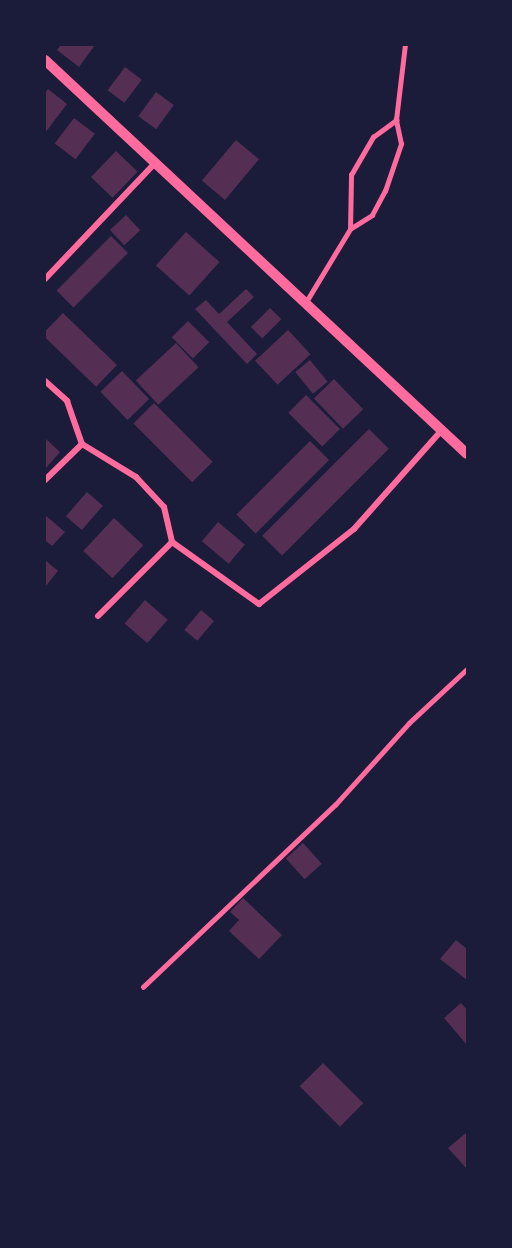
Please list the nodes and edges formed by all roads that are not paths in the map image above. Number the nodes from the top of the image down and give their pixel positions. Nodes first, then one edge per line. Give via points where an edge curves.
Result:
1 (405, 45) edge
2 (45, 60) edge
3 (396, 120) junction
4 (153, 165) junction
5 (350, 229) junction
6 (45, 279) edge
7 (305, 303) junction
8 (45, 381) edge
9 (441, 431) junction
10 (82, 444) junction
11 (467, 454) edge
12 (45, 480) edge
13 (172, 542) junction
14 (98, 616) dead end
15 (467, 669) edge
16 (143, 987) dead end

1 - 3 lane
2 - 4 street
3 - 5 lane via 373,136 351,176
3 - 5 lane via 401,144 385,191 372,215
4 - 6 street
4 - 7 street
5 - 7 lane
7 - 9 street
8 - 10 street via 67,401
9 - 11 street
9 - 13 street via 354,529 259,604
10 - 12 street
10 - 13 street via 143,484 164,507
13 - 14 street
15 - 16 lane via 409,723 335,805

